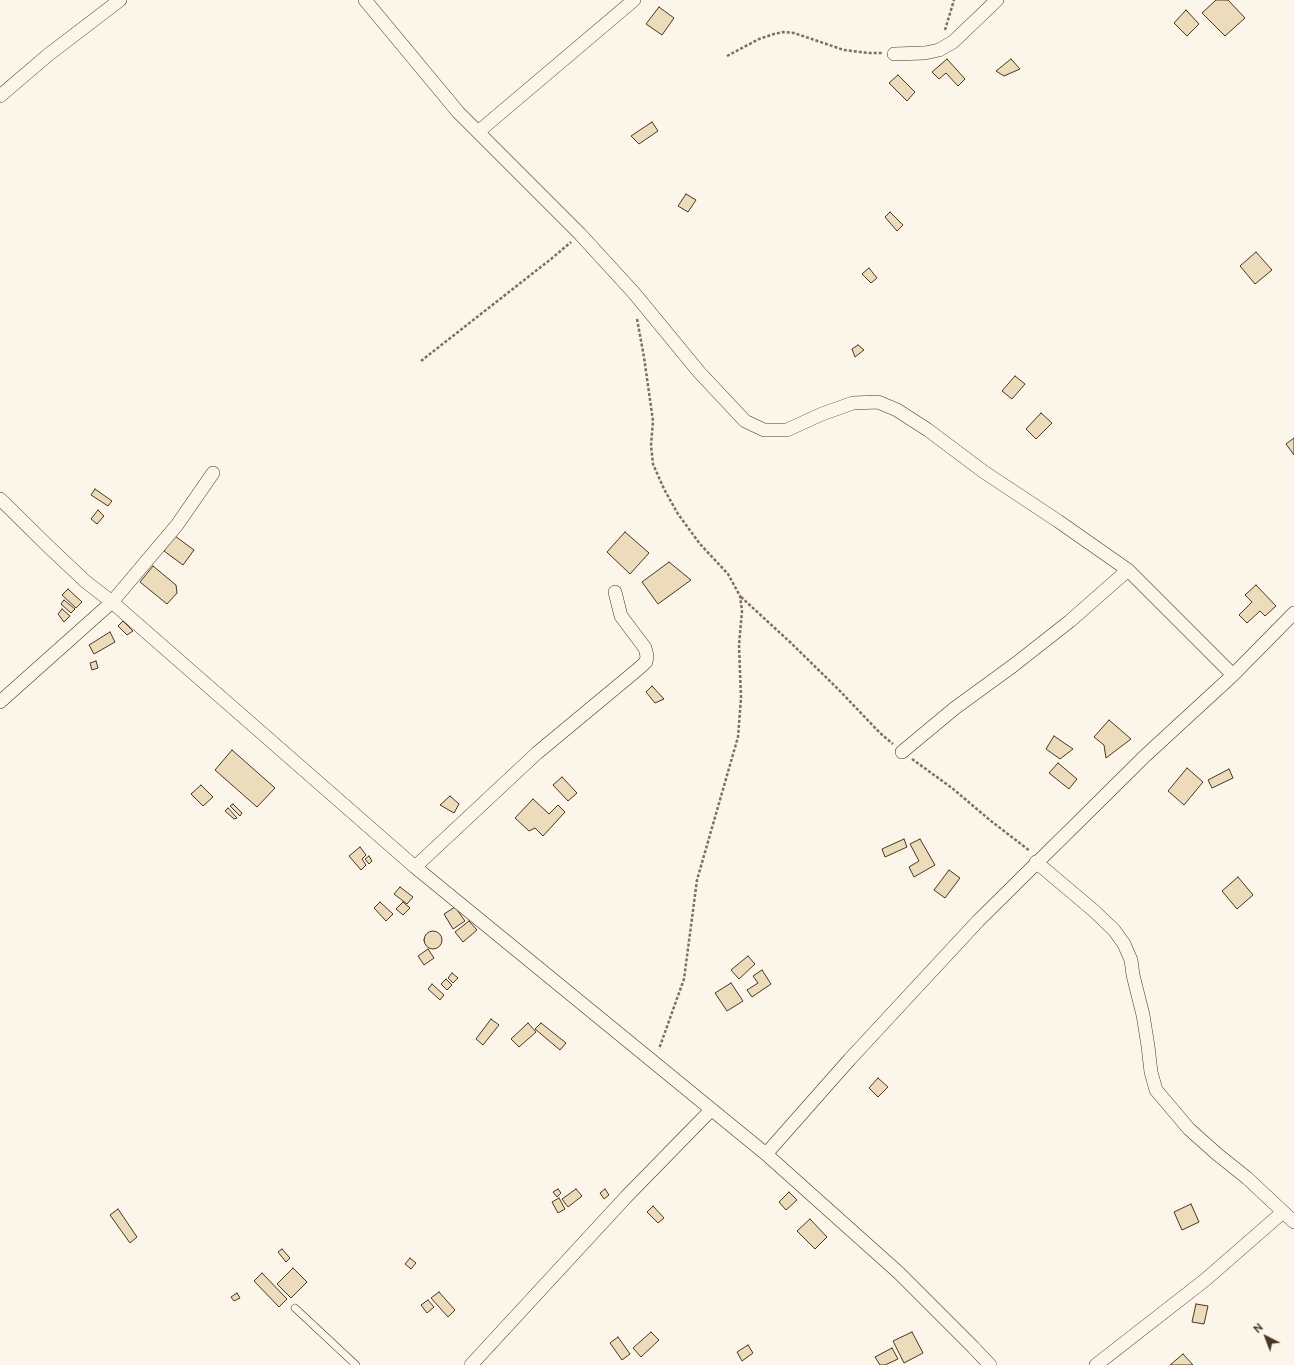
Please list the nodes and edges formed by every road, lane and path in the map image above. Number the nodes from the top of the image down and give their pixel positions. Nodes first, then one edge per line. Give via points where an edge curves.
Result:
1 (120, 0) edge
2 (365, 0) edge
3 (634, 0) edge
4 (954, 0) edge
5 (997, 0) edge
6 (939, 50) junction
7 (894, 54) joint
8 (727, 56) dead end
9 (0, 96) edge
10 (478, 132) junction
11 (580, 234) junction
12 (634, 293) junction
13 (421, 361) dead end
14 (213, 473) dead end
15 (0, 499) edge
16 (1128, 570) junction
17 (615, 592) dead end
18 (740, 596) junction
19 (112, 602) junction
20 (1294, 613) edge
21 (1233, 675) junction
22 (0, 702) edge
23 (902, 752) junction
24 (1038, 860) junction
25 (415, 868) junction
26 (653, 1063) junction
27 (711, 1110) junction
28 (766, 1154) junction
29 (1284, 1212) junction
30 (1294, 1222) edge
31 (295, 1308) dead end
32 (356, 1365) edge
33 (471, 1365) edge
34 (990, 1365) edge
35 (1096, 1365) edge

1 - 9 street via 48,55
2 - 10 street via 458,112
3 - 10 street
4 - 6 path
5 - 6 street via 953,42
6 - 7 street
7 - 8 path via 844,50 794,33 783,32 759,39
10 - 11 street
11 - 12 street
11 - 13 path
12 - 16 street via 699,372 745,421 764,430 787,430 853,403 878,402 897,410 928,430 984,472
12 - 18 path via 650,392 653,464 678,514 700,544 728,574
14 - 19 street via 177,525
15 - 19 street via 86,582
16 - 21 street
16 - 23 street via 1070,622 955,708
17 - 25 street via 621,616 645,648 646,662 537,753
18 - 23 path
18 - 26 path via 741,698 738,737 697,880 684,979
19 - 22 street
19 - 25 street
20 - 21 street
21 - 24 street
23 - 24 path via 952,788
24 - 28 street via 978,920 850,1058
24 - 29 street via 1114,930 1124,944 1131,960 1156,1090 1189,1129
25 - 26 street
26 - 27 street
27 - 28 street
27 - 33 street via 626,1197
28 - 34 street via 898,1273 974,1346
29 - 30 street
29 - 35 street via 1205,1280
31 - 32 lane

